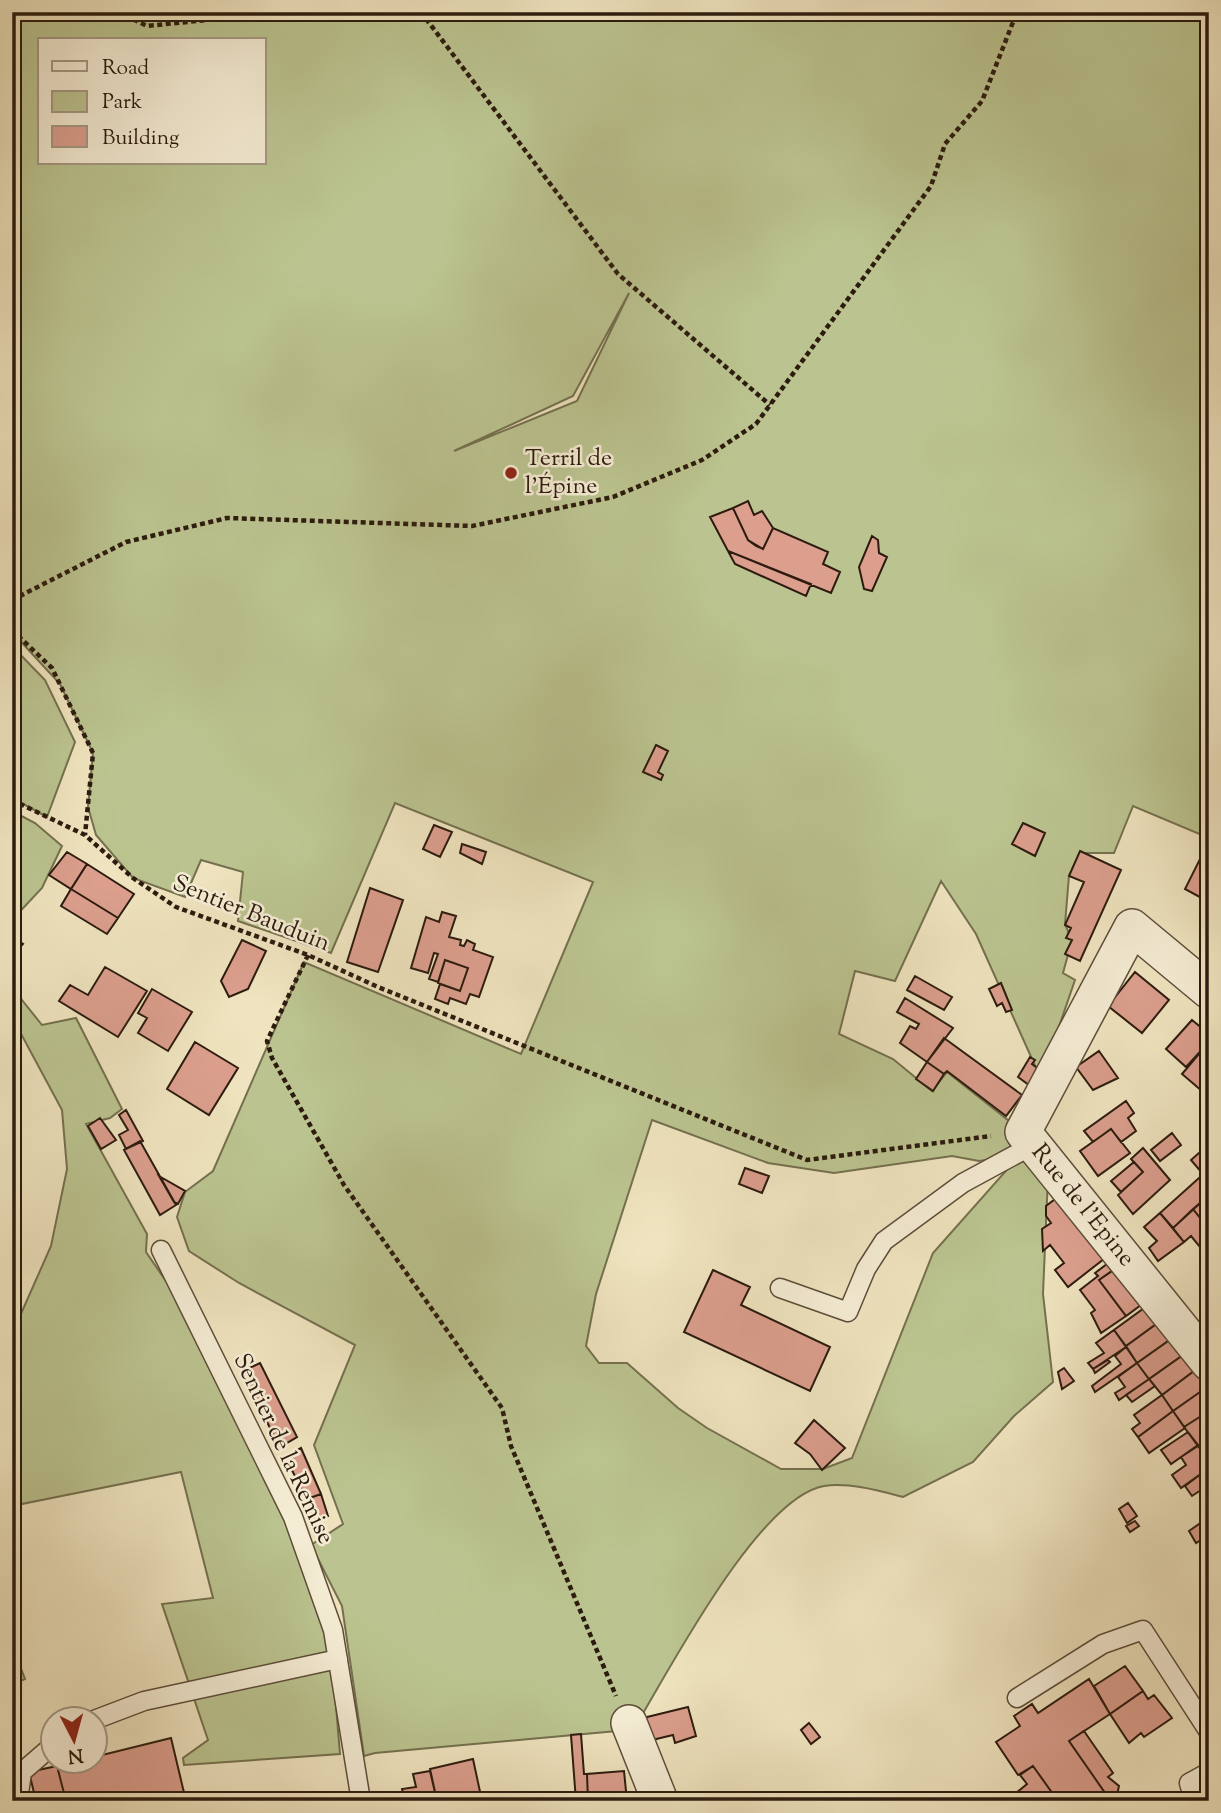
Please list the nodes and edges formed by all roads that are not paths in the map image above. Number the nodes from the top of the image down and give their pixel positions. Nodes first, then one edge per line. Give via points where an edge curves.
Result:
1 (1209, 991) edge
2 (1028, 1138) junction
3 (161, 1250) dead end
4 (780, 1288) dead end
5 (1209, 1363) edge
6 (338, 1659) junction
7 (1017, 1698) dead end
8 (108, 1714) edge
9 (629, 1723) road end
10 (1209, 1732) edge
11 (38, 1758) edge
12 (1209, 1772) edge
13 (18, 1801) edge
14 (360, 1801) edge
15 (660, 1801) edge
16 (1194, 1801) edge

1 - 2 street, Rue de l'Epine via 1132,927
2 - 4 lane via 884,1241 848,1312
2 - 5 street, Rue de l'Epine
3 - 6 lane, Sentier de la Remise via 293,1517 333,1630
6 - 8 lane via 144,1700
6 - 14 lane, Sentier de la Remise
7 - 10 lane via 1103,1644 1143,1630
9 - 15 street
11 - 13 lane via 22,1772
12 - 16 lane via 1189,1783

